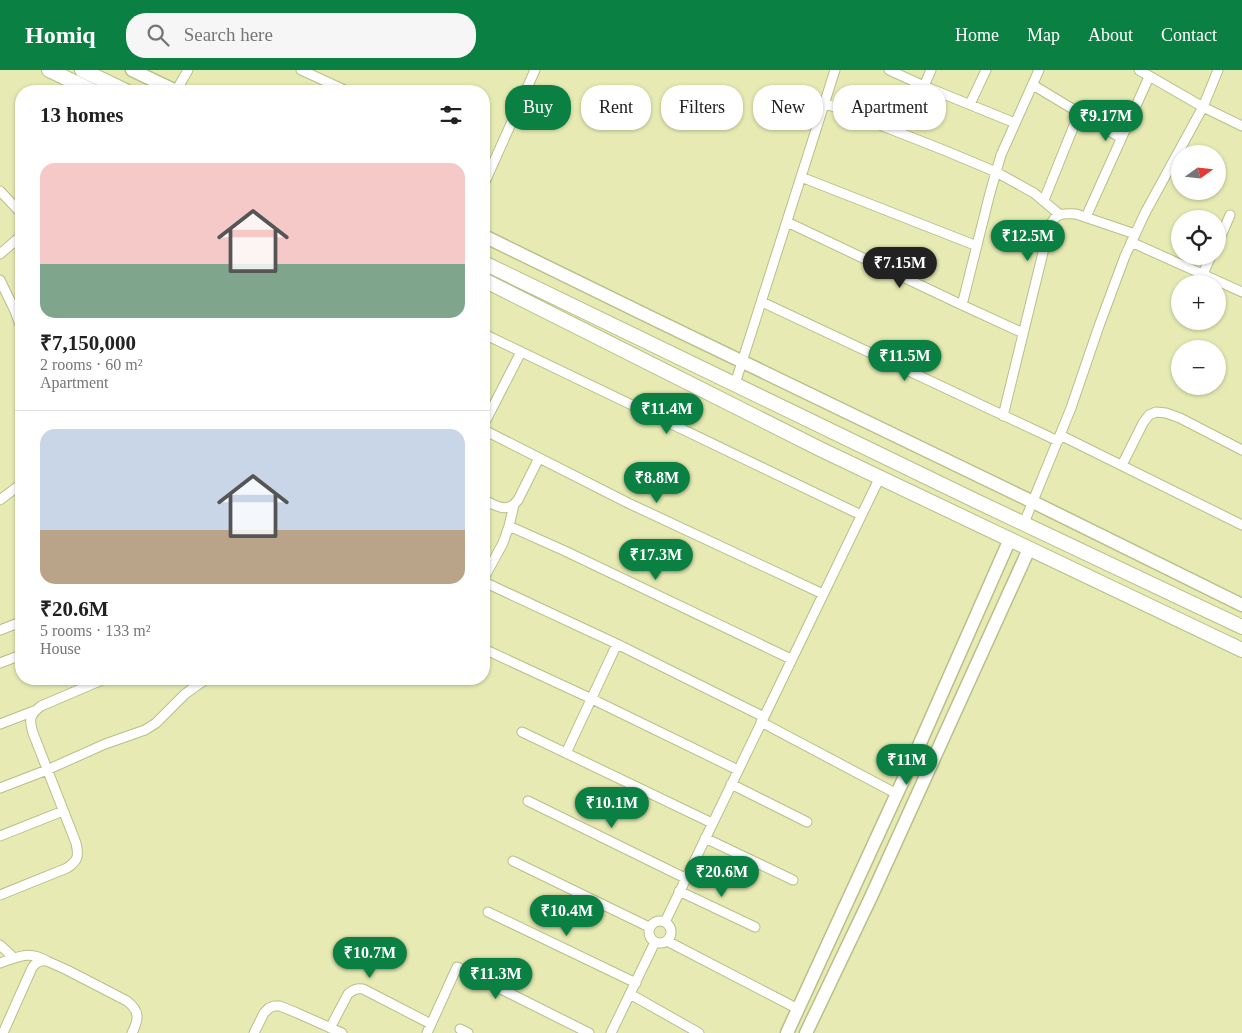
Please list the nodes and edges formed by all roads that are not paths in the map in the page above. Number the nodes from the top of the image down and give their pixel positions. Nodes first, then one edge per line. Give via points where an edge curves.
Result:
1 (49, 70) edge
2 (82, 70) edge
3 (132, 70) edge
4 (188, 70) edge
5 (301, 70) edge
6 (535, 70) edge
7 (836, 70) edge
8 (889, 70) edge
9 (931, 70) edge
10 (986, 70) edge
11 (1039, 70) edge
12 (1138, 70) edge
13 (1218, 70) edge
14 (1149, 76) junction
15 (80, 85) edge
16 (113, 85) edge
17 (163, 85) edge
18 (179, 85) edge
19 (334, 85) edge
20 (922, 85) edge
21 (924, 85) edge
22 (1033, 85) junction
23 (946, 95) edge
24 (824, 103) junction
25 (970, 104) junction
26 (1203, 107) junction
27 (1080, 113) junction
28 (1014, 123) junction
29 (1242, 126) edge
30 (1121, 138) junction
31 (490, 171) edge
32 (996, 172) junction
33 (801, 177) junction
34 (0, 191) edge
35 (1044, 200) junction
36 (15, 207) edge
37 (1059, 214) junction
38 (1230, 215) dead end
39 (1086, 217) junction
40 (787, 222) junction
41 (1226, 224) edge
42 (1133, 238) junction
43 (490, 239) edge
44 (15, 241) edge
45 (977, 246) junction
46 (0, 254) edge
47 (1207, 265) edge
48 (490, 266) edge
49 (1203, 274) junction
50 (0, 280) edge
51 (490, 283) edge
52 (1242, 292) edge
53 (762, 302) junction
54 (962, 305) junction
55 (15, 309) edge
56 (1023, 333) junction
57 (490, 337) edge
58 (521, 352) junction
59 (742, 362) junction
60 (735, 384) junction
61 (490, 412) edge
62 (1003, 416) junction
63 (490, 433) edge
64 (1059, 438) junction
65 (1242, 450) edge
66 (539, 458) junction
67 (1122, 465) junction
68 (880, 477) junction
69 (15, 489) edge
70 (0, 500) edge
71 (1033, 502) junction
72 (490, 503) edge
73 (514, 505) junction
74 (861, 515) junction
75 (1027, 525) junction
76 (1242, 525) edge
77 (509, 526) junction
78 (1020, 544) junction
79 (490, 568) edge
80 (490, 583) edge
81 (823, 594) junction
82 (1242, 605) edge
83 (15, 624) edge
84 (1242, 627) edge
85 (0, 630) edge
86 (617, 644) junction
87 (1242, 650) edge
88 (490, 652) edge
89 (15, 657) edge
90 (792, 659) junction
91 (0, 663) edge
92 (90, 685) edge
93 (198, 685) edge
94 (592, 699) junction
95 (34, 711) junction
96 (762, 719) junction
97 (0, 724) edge
98 (522, 732) dead end
99 (566, 753) junction
100 (48, 770) junction
101 (738, 770) junction
102 (731, 784) junction
103 (0, 788) edge
104 (897, 794) junction
105 (528, 802) dead end
106 (63, 811) junction
107 (807, 822) dead end
108 (712, 823) junction
109 (0, 836) edge
110 (704, 838) junction
111 (513, 861) dead end
112 (685, 878) junction
113 (793, 880) dead end
114 (679, 891) junction
115 (0, 895) edge
116 (488, 912) dead end
117 (665, 922) junction
118 (649, 927) junction
119 (755, 928) dead end
120 (667, 941) junction
121 (655, 942) junction
122 (0, 944) edge
123 (14, 958) junction
124 (47, 961) junction
125 (0, 963) edge
126 (636, 983) junction
127 (630, 994) junction
128 (798, 1009) junction
129 (330, 1028) junction
130 (429, 1029) edge
131 (2, 1030) edge
132 (132, 1033) edge
133 (254, 1033) edge
134 (342, 1033) edge
135 (589, 1033) edge
136 (611, 1033) edge
137 (699, 1033) edge
138 (787, 1033) edge
139 (806, 1033) edge

1 - 15 main road
2 - 16 main road
3 - 17 street
4 - 18 street
5 - 19 street
6 - 31 street
7 - 24 street
8 - 20 street
9 - 21 street
10 - 25 street
11 - 22 street
12 - 14 street
13 - 26 street
14 - 26 street
14 - 30 street
22 - 27 street
22 - 28 street
23 - 25 street
24 - 32 street
24 - 33 street
25 - 28 street
26 - 29 street
26 - 42 street
27 - 30 street
27 - 35 street
28 - 32 street
30 - 39 street
32 - 35 street
32 - 45 street
33 - 40 street
33 - 45 street
34 - 36 street
35 - 37 street
37 - 39 street
37 - 56 street via 1052,219 1049,228
38 - 41 street
39 - 42 street
40 - 53 street
40 - 54 street
42 - 49 street
42 - 64 street
43 - 59 street
44 - 46 street
45 - 54 street
47 - 49 street
48 - 60 main road
49 - 52 street
50 - 55 street
51 - 68 main road
53 - 59 street
53 - 62 street
54 - 56 street
56 - 62 street
57 - 58 street
58 - 61 street
58 - 74 street
59 - 60 street
59 - 71 street
60 - 75 main road
62 - 64 street
63 - 66 street
64 - 67 street
64 - 71 street
65 - 67 street via 1180,418 1156,412 1143,423
66 - 73 street
66 - 81 street
67 - 76 street
68 - 74 street
68 - 78 main road
69 - 70 street
71 - 75 street
71 - 82 street
72 - 73 street via 507,508
73 - 77 street
74 - 81 street
75 - 78 main road
75 - 84 main road
77 - 79 street
77 - 90 street
78 - 87 main road
78 - 104 street
78 - 139 street via 871,897
80 - 86 street
81 - 90 street
83 - 85 street
86 - 94 street
86 - 96 street
88 - 94 street
89 - 91 street
90 - 96 street
92 - 95 street
93 - 100 street via 145,730
94 - 99 street
94 - 101 street
95 - 97 street
95 - 100 street via 30,724
96 - 101 street
96 - 104 street
98 - 99 street
99 - 108 street
100 - 103 street
100 - 106 street
101 - 102 street
102 - 107 street
102 - 108 street
104 - 128 street
105 - 112 street
106 - 109 street
106 - 115 street via 78,858 67,868
108 - 110 street
110 - 112 street
110 - 113 street
111 - 118 street
112 - 114 street
114 - 117 street
114 - 119 street
116 - 126 street
117 - 118 street via 656,922
117 - 120 street via 671,931
118 - 121 street via 649,936
120 - 121 street
120 - 128 street
121 - 126 street
122 - 123 street
123 - 124 street via 28,955
123 - 125 street
124 - 131 street via 36,963 32,968
124 - 132 street via 132,1005 137,1022
126 - 127 street
127 - 136 street
127 - 137 street
128 - 138 street
129 - 130 street via 348,994 358,988
129 - 133 street via 274,1006 264,1013
129 - 134 street
130 - 135 street via 457,967

